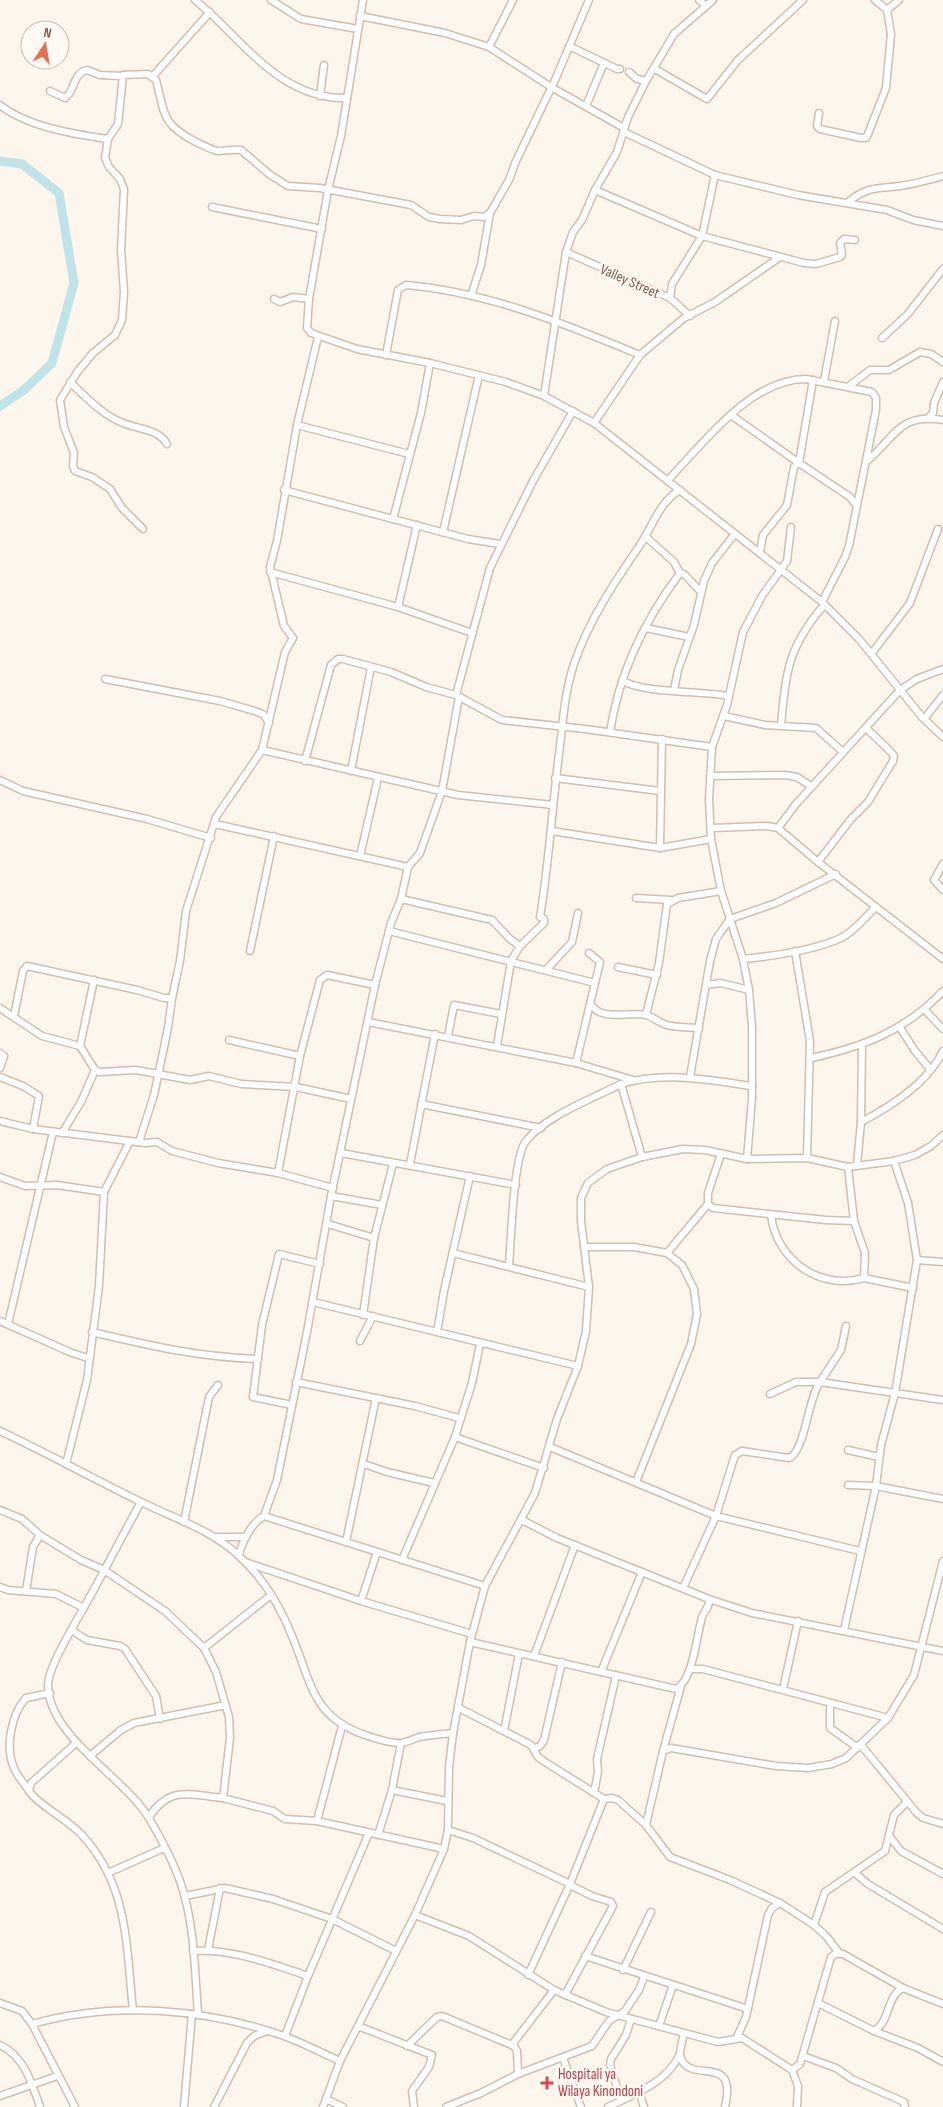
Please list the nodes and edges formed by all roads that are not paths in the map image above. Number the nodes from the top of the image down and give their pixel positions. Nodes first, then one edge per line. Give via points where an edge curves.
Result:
1 (195, 0) edge
2 (271, 0) edge
3 (363, 0) edge
4 (514, 0) edge
5 (589, 0) edge
6 (699, 0) edge
7 (713, 0) edge
8 (803, 0) edge
9 (875, 0) edge
10 (898, 0) edge
11 (706, 6) junction
12 (887, 10) junction
13 (210, 12) junction
14 (360, 16) junction
15 (358, 29) junction
16 (569, 46) junction
17 (489, 47) junction
18 (604, 63) junction
19 (324, 64) dead end
20 (620, 69) dead end
21 (655, 69) junction
22 (629, 72) dead end
23 (122, 76) junction
24 (153, 76) junction
25 (646, 81) junction
26 (551, 87) junction
27 (50, 91) dead end
28 (320, 96) junction
29 (348, 98) junction
30 (0, 105) edge
31 (586, 106) junction
32 (819, 113) dead end
33 (624, 130) junction
34 (108, 139) junction
35 (715, 175) junction
36 (943, 176) edge
37 (328, 190) junction
38 (595, 190) junction
39 (848, 202) junction
40 (212, 207) dead end
41 (490, 213) junction
42 (943, 226) edge
43 (322, 229) junction
44 (702, 236) junction
45 (854, 240) dead end
46 (566, 252) junction
47 (780, 258) junction
48 (943, 268) edge
49 (471, 296) junction
50 (670, 298) junction
51 (274, 299) dead end
52 (309, 299) junction
53 (690, 316) junction
54 (555, 319) junction
55 (835, 321) dead end
56 (318, 337) junction
57 (882, 338) dead end
58 (386, 355) junction
59 (640, 355) junction
60 (943, 362) edge
61 (430, 363) junction
62 (479, 375) junction
63 (813, 380) junction
64 (824, 381) junction
65 (70, 382) junction
66 (943, 382) edge
67 (849, 386) junction
68 (544, 396) junction
69 (573, 411) junction
70 (731, 415) junction
71 (928, 418) junction
72 (943, 420) edge
73 (594, 423) junction
74 (297, 425) junction
75 (167, 444) dead end
76 (409, 454) junction
77 (867, 461) junction
78 (799, 463) junction
79 (668, 480) junction
80 (284, 490) junction
81 (680, 490) junction
82 (856, 504) junction
83 (393, 519) junction
84 (417, 525) junction
85 (791, 527) dead end
86 (143, 529) dead end
87 (938, 529) dead end
88 (443, 532) junction
89 (734, 535) junction
90 (646, 537) junction
91 (500, 544) junction
92 (760, 552) junction
93 (783, 570) junction
94 (270, 572) junction
95 (680, 573) junction
96 (701, 592) junction
97 (823, 604) junction
98 (398, 607) junction
99 (646, 628) junction
100 (472, 633) junction
101 (689, 637) junction
102 (872, 653) junction
103 (371, 667) junction
104 (943, 669) edge
105 (105, 679) dead end
106 (622, 680) junction
107 (674, 690) junction
108 (900, 690) junction
109 (943, 695) edge
110 (458, 696) junction
111 (728, 696) junction
112 (724, 716) junction
113 (924, 719) junction
114 (269, 723) junction
115 (781, 725) junction
116 (562, 726) junction
117 (866, 728) junction
118 (610, 732) junction
119 (943, 737) edge
120 (662, 738) junction
121 (712, 747) junction
122 (262, 750) junction
123 (843, 752) junction
124 (305, 761) junction
125 (351, 770) junction
126 (710, 776) junction
127 (378, 778) junction
128 (556, 778) junction
129 (0, 780) edge
130 (812, 787) junction
131 (442, 791) junction
132 (660, 791) junction
133 (553, 805) junction
134 (215, 824) junction
135 (712, 828) junction
136 (778, 828) junction
137 (552, 831) junction
138 (274, 836) junction
139 (210, 838) junction
140 (711, 839) junction
141 (660, 848) junction
142 (360, 856) junction
143 (818, 862) junction
144 (943, 864) edge
145 (408, 867) junction
146 (836, 874) junction
147 (943, 890) edge
148 (721, 891) junction
149 (636, 898) dead end
150 (401, 899) junction
151 (671, 900) junction
152 (876, 907) junction
153 (578, 913) dead end
154 (730, 918) junction
155 (389, 931) junction
156 (520, 946) junction
157 (250, 951) dead end
158 (795, 951) junction
159 (589, 953) dead end
160 (943, 958) edge
161 (743, 959) junction
162 (511, 961) junction
163 (618, 967) dead end
164 (546, 970) junction
165 (657, 975) junction
166 (94, 980) junction
167 (595, 983) junction
168 (375, 985) junction
169 (706, 985) junction
170 (749, 990) junction
171 (943, 991) edge
172 (172, 998) junction
173 (591, 1004) junction
174 (0, 1008) edge
175 (925, 1010) junction
176 (501, 1014) junction
177 (646, 1015) junction
178 (14, 1016) junction
179 (368, 1022) junction
180 (899, 1026) junction
181 (699, 1028) junction
182 (943, 1029) edge
183 (435, 1034) junction
184 (448, 1036) junction
185 (229, 1040) dead end
186 (80, 1046) junction
187 (497, 1046) junction
188 (862, 1046) junction
189 (943, 1051) edge
190 (0, 1053) edge
191 (300, 1056) junction
192 (811, 1058) junction
193 (576, 1063) junction
194 (0, 1068) edge
195 (95, 1070) junction
196 (930, 1070) junction
197 (158, 1074) junction
198 (0, 1077) edge
199 (690, 1077) junction
200 (635, 1080) junction
201 (621, 1084) junction
202 (752, 1086) junction
203 (296, 1087) junction
204 (351, 1099) junction
205 (422, 1104) junction
206 (0, 1121) edge
207 (861, 1122) junction
208 (541, 1128) junction
209 (33, 1129) junction
210 (53, 1132) junction
211 (62, 1133) junction
212 (943, 1135) edge
213 (130, 1141) junction
214 (139, 1142) junction
215 (341, 1154) junction
216 (721, 1154) junction
217 (642, 1157) junction
218 (807, 1158) junction
219 (748, 1159) junction
220 (894, 1161) junction
221 (393, 1164) junction
222 (410, 1164) junction
223 (858, 1165) junction
224 (848, 1167) junction
225 (278, 1174) junction
226 (470, 1176) junction
227 (0, 1177) edge
228 (516, 1185) junction
229 (41, 1186) junction
230 (333, 1188) junction
231 (104, 1192) junction
232 (331, 1196) junction
233 (708, 1204) junction
234 (382, 1205) junction
235 (771, 1215) junction
236 (854, 1221) junction
237 (328, 1224) junction
238 (374, 1238) junction
239 (584, 1247) junction
240 (453, 1253) junction
241 (667, 1253) junction
242 (917, 1260) junction
243 (943, 1262) edge
244 (320, 1264) junction
245 (509, 1266) junction
246 (864, 1278) junction
247 (589, 1287) junction
248 (913, 1288) junction
249 (313, 1302) junction
250 (363, 1314) junction
251 (373, 1316) junction
252 (0, 1320) edge
253 (8, 1324) junction
254 (846, 1326) dead end
255 (92, 1332) junction
256 (437, 1332) junction
257 (360, 1341) dead end
258 (480, 1344) junction
259 (88, 1358) junction
260 (258, 1359) junction
261 (578, 1366) junction
262 (296, 1382) junction
263 (820, 1382) junction
264 (218, 1385) dead end
265 (770, 1394) dead end
266 (895, 1394) junction
267 (376, 1398) junction
268 (943, 1400) edge
269 (292, 1405) junction
270 (459, 1418) junction
271 (0, 1431) edge
272 (454, 1437) junction
273 (550, 1447) junction
274 (848, 1450) dead end
275 (879, 1457) junction
276 (66, 1464) junction
277 (364, 1464) junction
278 (544, 1468) junction
279 (636, 1482) junction
280 (434, 1483) junction
281 (848, 1485) dead end
282 (876, 1486) junction
283 (943, 1499) edge
284 (140, 1502) junction
285 (0, 1510) edge
286 (264, 1516) junction
287 (716, 1516) junction
288 (522, 1520) junction
289 (184, 1522) junction
290 (40, 1535) junction
291 (217, 1537) junction
292 (246, 1537) junction
293 (346, 1542) junction
294 (575, 1546) junction
295 (860, 1551) junction
296 (377, 1552) junction
297 (239, 1555) junction
298 (402, 1560) junction
299 (245, 1561) junction
300 (943, 1561) edge
301 (104, 1570) junction
302 (642, 1572) junction
303 (485, 1586) junction
304 (0, 1587) edge
305 (683, 1588) junction
306 (26, 1591) junction
307 (271, 1594) junction
308 (709, 1599) junction
309 (361, 1601) junction
310 (84, 1608) junction
311 (798, 1621) junction
312 (71, 1630) junction
313 (844, 1630) junction
314 (471, 1638) junction
315 (922, 1647) junction
316 (204, 1648) junction
317 (943, 1651) edge
318 (519, 1654) junction
319 (534, 1656) junction
320 (562, 1662) junction
321 (690, 1669) junction
322 (601, 1672) junction
323 (616, 1676) junction
324 (682, 1686) junction
325 (783, 1689) junction
326 (50, 1693) junction
327 (830, 1703) junction
328 (226, 1705) junction
329 (459, 1708) junction
330 (888, 1718) junction
331 (160, 1720) junction
332 (342, 1726) junction
333 (504, 1730) junction
334 (453, 1732) junction
335 (76, 1743) junction
336 (401, 1743) junction
337 (860, 1746) junction
338 (535, 1748) junction
339 (663, 1751) junction
340 (90, 1756) junction
341 (392, 1790) junction
342 (29, 1791) junction
343 (594, 1793) junction
344 (223, 1798) junction
345 (604, 1799) junction
346 (447, 1801) junction
347 (907, 1802) junction
348 (149, 1818) junction
349 (317, 1821) junction
350 (943, 1824) edge
351 (646, 1825) junction
352 (448, 1830) junction
353 (370, 1833) junction
354 (378, 1835) junction
355 (890, 1837) junction
356 (164, 1848) junction
357 (444, 1849) junction
358 (108, 1873) junction
359 (855, 1873) junction
360 (943, 1874) edge
361 (570, 1884) junction
362 (220, 1888) junction
363 (185, 1896) junction
364 (780, 1903) junction
365 (651, 1912) dead end
366 (415, 1915) junction
367 (332, 1919) junction
368 (814, 1925) junction
369 (943, 1929) edge
370 (208, 1950) junction
371 (193, 1951) junction
372 (396, 1951) junction
373 (838, 1953) junction
374 (585, 1956) junction
375 (623, 1970) junction
376 (528, 1975) junction
377 (308, 1976) junction
378 (644, 1977) junction
379 (673, 1985) junction
380 (904, 1988) junction
381 (554, 1990) junction
382 (564, 1995) junction
383 (0, 2003) edge
384 (818, 2003) junction
385 (943, 2004) edge
386 (748, 2009) junction
387 (133, 2010) junction
388 (195, 2014) junction
389 (619, 2016) junction
390 (631, 2019) junction
391 (32, 2024) junction
392 (250, 2026) junction
393 (358, 2026) junction
394 (659, 2026) junction
395 (874, 2030) junction
396 (267, 2031) junction
397 (684, 2033) junction
398 (285, 2036) junction
399 (737, 2037) junction
400 (250, 2039) junction
401 (0, 2045) edge
402 (407, 2046) junction
403 (514, 2046) junction
404 (680, 2054) junction
405 (803, 2056) junction
406 (563, 2058) junction
407 (340, 2061) junction
408 (943, 2062) edge
409 (792, 2070) junction
410 (518, 2074) junction
411 (57, 2076) junction
412 (33, 2085) junction
413 (639, 2092) junction
414 (0, 2096) edge
415 (326, 2099) junction
416 (621, 2100) junction
417 (40, 2107) edge
418 (75, 2107) edge
419 (184, 2107) edge
420 (214, 2107) edge
421 (323, 2107) edge
422 (343, 2107) edge
423 (414, 2107) edge
424 (446, 2107) edge
425 (581, 2107) edge
426 (608, 2107) edge
427 (644, 2107) edge
428 (725, 2107) edge
429 (797, 2107) edge
430 (905, 2107) edge

1 - 13 street
2 - 15 street via 301,19
3 - 14 street
4 - 17 street
5 - 16 street
6 - 11 street
7 - 11 street
8 - 21 street via 738,60 707,98
9 - 12 street
10 - 12 street
11 - 21 street via 674,34
12 - 32 street via 891,34 886,88 866,138 820,129 817,126
13 - 24 street
13 - 28 street via 278,78
14 - 15 street
14 - 17 street via 446,33
15 - 29 street
16 - 18 street
16 - 26 street
17 - 26 street
18 - 20 street
18 - 31 street
19 - 28 street
21 - 25 street
22 - 25 street
23 - 24 street
23 - 27 street via 100,75 87,70 76,77 71,93 65,98
23 - 34 street via 119,120
24 - 37 street via 166,120 186,137 218,151 241,150 288,186
25 - 33 street
26 - 31 street
26 - 41 street via 514,171
28 - 29 street
29 - 37 street
30 - 34 street via 44,125
31 - 33 street
33 - 35 street
33 - 38 street via 617,152
34 - 65 street via 105,156 124,189 122,320 118,330 93,353
35 - 39 street via 798,195
35 - 44 street
36 - 39 street via 919,183 877,187
37 - 41 street via 411,205 429,217 440,219 460,220 484,217
37 - 43 street
38 - 44 street
38 - 46 street
39 - 42 street
40 - 43 street
41 - 49 street via 481,265
43 - 52 street
44 - 47 street
44 - 50 street via 672,284
45 - 47 street via 844,239 840,243 842,255 828,262 816,264
46 - 50 street, Valley Street
46 - 54 street
47 - 53 street
48 - 57 street via 907,315
49 - 54 street
49 - 58 street via 409,285 400,287
50 - 53 street, Valley Street
51 - 52 street via 280,302 293,297
52 - 56 street via 307,328
53 - 59 street
54 - 59 street
54 - 68 street
55 - 64 street
56 - 58 street
56 - 74 street
58 - 61 street
59 - 73 street
60 - 67 street via 931,354 920,352 889,370 870,370
61 - 62 street
61 - 76 street
62 - 68 street
62 - 88 street
63 - 64 street
63 - 70 street via 796,379 774,386 744,403
63 - 78 street
64 - 67 street
65 - 75 street via 87,399 120,422 158,434
65 - 86 street via 60,400 64,427 74,453 73,468 110,489 122,508
66 - 71 street via 933,413
67 - 77 street via 872,392 876,398
68 - 69 street
69 - 73 street
69 - 91 street
70 - 78 street
70 - 79 street
71 - 72 street
71 - 77 street via 902,425
73 - 79 street
74 - 76 street
74 - 80 street
76 - 83 street
77 - 82 street
78 - 82 street
78 - 92 street via 794,467 787,505 763,534
79 - 81 street
80 - 83 street
80 - 94 street
81 - 89 street
81 - 90 street via 665,502
82 - 97 street via 846,557
83 - 84 street
84 - 88 street
84 - 98 street
85 - 93 street
87 - 102 street via 910,603
88 - 91 street
89 - 92 street
89 - 96 street via 712,563
90 - 95 street via 674,562
90 - 116 street via 593,616 565,695
91 - 100 street
92 - 93 street
93 - 97 street
93 - 111 street via 762,596 743,632
94 - 98 street
94 - 114 street via 284,626 293,638 285,652
95 - 96 street
95 - 99 street
96 - 101 street
97 - 102 street
97 - 115 street via 797,642 790,659
98 - 100 street
99 - 101 street
99 - 106 street via 629,658
100 - 110 street
101 - 107 street
102 - 108 street
103 - 110 street
103 - 124 street via 343,659 333,663
103 - 125 street
104 - 108 street
105 - 114 street via 220,701 261,714
106 - 107 street
106 - 118 street
107 - 111 street
108 - 113 street
108 - 117 street
109 - 113 street
110 - 116 street via 502,720
110 - 131 street
111 - 112 street
112 - 115 street via 751,723
112 - 121 street
113 - 119 street
114 - 122 street
115 - 123 street via 816,728
116 - 118 street
116 - 128 street
117 - 123 street
117 - 143 street via 891,752 893,761 868,802
118 - 120 street
120 - 121 street
120 - 132 street
121 - 126 street
122 - 124 street
122 - 134 street via 216,817
123 - 130 street
124 - 125 street
125 - 127 street
126 - 130 street via 785,775
126 - 135 street
127 - 131 street
127 - 142 street
128 - 132 street
128 - 133 street
129 - 139 street via 23,791
130 - 136 street
131 - 133 street
131 - 145 street via 420,853
132 - 141 street
133 - 137 street
134 - 138 street
134 - 139 street
135 - 136 street
135 - 140 street
136 - 143 street
137 - 141 street
137 - 156 street via 540,917 544,923
138 - 142 street
138 - 157 street
139 - 172 street via 182,923 180,961
140 - 141 street
140 - 148 street
142 - 145 street
143 - 146 street
144 - 147 street via 934,880
145 - 150 street
146 - 152 street
146 - 154 street via 776,903
148 - 151 street
148 - 154 street
149 - 151 street
150 - 155 street
150 - 156 street via 492,920
151 - 165 street via 664,913
152 - 158 street via 851,932 840,938
152 - 160 street
153 - 164 street via 572,942
154 - 161 street
154 - 169 street via 716,939
155 - 162 street
155 - 168 street
156 - 162 street
158 - 161 street
158 - 192 street
159 - 167 street via 600,962
161 - 170 street
162 - 164 street
162 - 176 street
163 - 165 street
164 - 167 street
165 - 177 street
166 - 172 street
166 - 178 street via 26,967
166 - 186 street
167 - 173 street
168 - 179 street
168 - 191 street via 327,975 322,977
169 - 170 street via 720,983
169 - 181 street
170 - 202 street
171 - 175 street
172 - 197 street
173 - 177 street via 593,1009 602,1013
173 - 193 street
174 - 178 street
175 - 180 street
175 - 182 street
176 - 184 street via 454,1005
176 - 187 street
177 - 181 street via 664,1024
178 - 186 street via 48,1038
179 - 183 street
179 - 204 street
180 - 188 street
180 - 196 street
181 - 199 street
183 - 184 street
183 - 205 street
184 - 187 street
185 - 191 street
186 - 195 street
187 - 193 street
188 - 192 street
188 - 207 street
189 - 196 street
190 - 194 street via 4,1056
191 - 203 street
192 - 218 street
193 - 200 street
195 - 197 street via 110,1073 136,1070
195 - 211 street
196 - 207 street via 897,1101
197 - 203 street via 190,1080 209,1076 241,1084
197 - 214 street
198 - 209 street via 39,1096
199 - 200 street
199 - 202 street
200 - 201 street
201 - 208 street
201 - 217 street
202 - 219 street
203 - 204 street
203 - 225 street
204 - 215 street
205 - 208 street
205 - 222 street
206 - 209 street
207 - 223 street
208 - 228 street via 522,1149
209 - 210 street
210 - 211 street
210 - 229 street
211 - 213 street
212 - 220 street via 915,1155
213 - 214 street
213 - 231 street
214 - 225 street via 157,1142 172,1151
215 - 221 street
215 - 230 street
216 - 217 street via 682,1149
216 - 219 street
216 - 233 street via 708,1193
217 - 239 street via 607,1169 588,1183 581,1198
218 - 219 street
218 - 224 street
220 - 223 street
220 - 242 street via 908,1203
221 - 222 street
221 - 234 street
222 - 226 street
223 - 224 street
224 - 236 street
225 - 230 street
226 - 228 street
226 - 240 street
227 - 229 street via 21,1185
228 - 245 street
229 - 231 street
229 - 253 street
230 - 232 street
231 - 255 street via 99,1286
232 - 234 street
232 - 237 street
233 - 235 street via 713,1208
233 - 241 street
234 - 238 street
235 - 236 street
235 - 246 street via 780,1244 805,1272 847,1281
236 - 246 street via 865,1253
237 - 238 street
237 - 244 street
238 - 250 street
239 - 241 street via 634,1247
239 - 247 street
240 - 245 street
240 - 256 street
241 - 279 street via 682,1265 694,1289 697,1314 692,1344
242 - 243 street
242 - 248 street
244 - 249 street
244 - 260 street via 278,1254
245 - 247 street
246 - 248 street
247 - 261 street via 586,1330
248 - 266 street
249 - 250 street
249 - 262 street
250 - 251 street
251 - 256 street
251 - 257 street
252 - 253 street
253 - 259 street
254 - 263 street via 841,1350
255 - 259 street
255 - 260 street via 181,1353
256 - 258 street
258 - 261 street
258 - 270 street via 472,1383
259 - 276 street via 80,1412
260 - 269 street via 253,1397
261 - 273 street via 557,1419
262 - 267 street
262 - 269 street
263 - 265 street via 796,1382
263 - 266 street
263 - 287 street via 810,1403 797,1451 789,1458 737,1452
264 - 289 street via 210,1397
266 - 268 street
266 - 275 street
267 - 270 street
267 - 277 street
269 - 286 street via 274,1489
270 - 272 street
271 - 276 street
272 - 278 street
272 - 280 street
273 - 278 street
273 - 279 street
274 - 275 street
275 - 282 street
276 - 284 street
277 - 280 street
277 - 293 street
278 - 288 street
279 - 287 street
280 - 298 street
281 - 282 street
282 - 283 street
282 - 295 street
284 - 289 street
284 - 301 street
285 - 290 street via 22,1519
286 - 292 street
286 - 293 street
287 - 295 street
287 - 305 street
288 - 294 street
288 - 303 street
289 - 291 street
290 - 301 street
290 - 306 street via 33,1547
291 - 292 street
291 - 297 street
292 - 297 street
293 - 296 street
294 - 302 street
294 - 319 street
295 - 313 street
296 - 298 street
296 - 309 street
297 - 299 street
298 - 303 street
299 - 307 street
299 - 309 street
300 - 315 street
301 - 310 street
301 - 316 street via 165,1611
302 - 305 street
302 - 322 street
303 - 314 street
304 - 306 street
305 - 308 street
306 - 310 street via 56,1594
307 - 316 street
307 - 332 street via 292,1636 314,1694 326,1712
308 - 311 street via 752,1613
308 - 321 street
309 - 314 street
310 - 312 street
311 - 313 street
311 - 325 street
312 - 326 street via 50,1674
312 - 331 street via 87,1640 125,1649 156,1696
313 - 315 street
314 - 318 street
314 - 329 street
315 - 317 street
315 - 330 street via 914,1675
316 - 328 street via 216,1672
318 - 319 street
318 - 333 street
319 - 320 street
320 - 322 street
320 - 338 street via 544,1740
321 - 324 street
321 - 325 street via 703,1669
322 - 323 street
323 - 324 street via 669,1688
323 - 343 street via 596,1759 598,1772
324 - 339 street
325 - 327 street
326 - 335 street via 57,1713
326 - 342 street via 26,1698 11,1729 14,1768
327 - 330 street
327 - 337 street via 830,1728
328 - 331 street
328 - 344 street via 230,1717 230,1738
329 - 333 street
329 - 334 street
330 - 337 street
331 - 340 street via 126,1726
332 - 336 street via 374,1739
332 - 349 street
333 - 338 street
334 - 336 street
334 - 346 street
335 - 340 street
335 - 342 street via 31,1783
336 - 341 street
337 - 339 street via 846,1758 832,1764 808,1768 776,1766 671,1748
337 - 347 street
338 - 343 street via 538,1757
339 - 351 street
340 - 348 street via 130,1794
341 - 346 street
341 - 354 street
342 - 358 street via 83,1836
343 - 345 street
344 - 348 street via 169,1796
344 - 349 street via 273,1811 285,1818
345 - 351 street via 618,1800
345 - 361 street
346 - 352 street
347 - 350 street via 924,1818
347 - 355 street via 894,1815
348 - 356 street
349 - 353 street
351 - 364 street via 676,1861 730,1880
352 - 357 street
352 - 361 street via 473,1838
353 - 354 street
353 - 367 street
354 - 357 street
355 - 359 street via 885,1851
355 - 360 street via 901,1850
356 - 358 street
356 - 363 street
357 - 366 street
358 - 387 street via 123,1913
359 - 368 street via 825,1892
359 - 369 street
361 - 374 street via 612,1904
361 - 376 street
362 - 363 street
362 - 367 street via 273,1899
362 - 370 street
363 - 371 street
364 - 368 street
364 - 386 street via 768,1915
365 - 375 street
366 - 372 street
366 - 376 street via 469,1936
367 - 372 street
367 - 377 street
368 - 373 street
370 - 371 street
370 - 377 street via 254,1959
371 - 388 street
372 - 393 street
373 - 380 street
373 - 384 street via 831,1957
374 - 375 street
374 - 382 street
375 - 378 street
376 - 381 street
377 - 398 street
378 - 379 street
378 - 389 street via 639,1990
379 - 386 street
379 - 394 street
380 - 385 street
380 - 395 street via 896,1992 883,2022
381 - 382 street
381 - 403 street
382 - 389 street
383 - 391 street via 22,2011
384 - 395 street
384 - 405 street
386 - 399 street
387 - 388 street
387 - 391 street via 73,2014
388 - 392 street
388 - 419 street
389 - 390 street
389 - 406 street via 609,2021 592,2046
390 - 394 street
390 - 416 street via 626,2035 611,2059
391 - 411 street
392 - 396 street
392 - 400 street
393 - 402 street
393 - 407 street
394 - 397 street
395 - 408 street
396 - 398 street
396 - 400 street
397 - 399 street via 718,2042
397 - 404 street
398 - 407 street
399 - 409 street via 749,2040
400 - 420 street
401 - 412 street via 15,2054
402 - 403 street via 442,2016
402 - 423 street via 429,2053 433,2058 412,2091
403 - 410 street via 518,2051
404 - 413 street via 671,2068
404 - 428 street via 683,2062 691,2067 724,2076 728,2089
405 - 409 street via 800,2064
405 - 430 street via 836,2068 852,2079 904,2102
406 - 410 street
406 - 425 street
407 - 415 street
409 - 429 street via 798,2086
410 - 424 street
411 - 412 street
411 - 418 street
412 - 414 street
412 - 417 street
413 - 416 street
413 - 427 street
415 - 421 street
415 - 422 street
416 - 426 street

